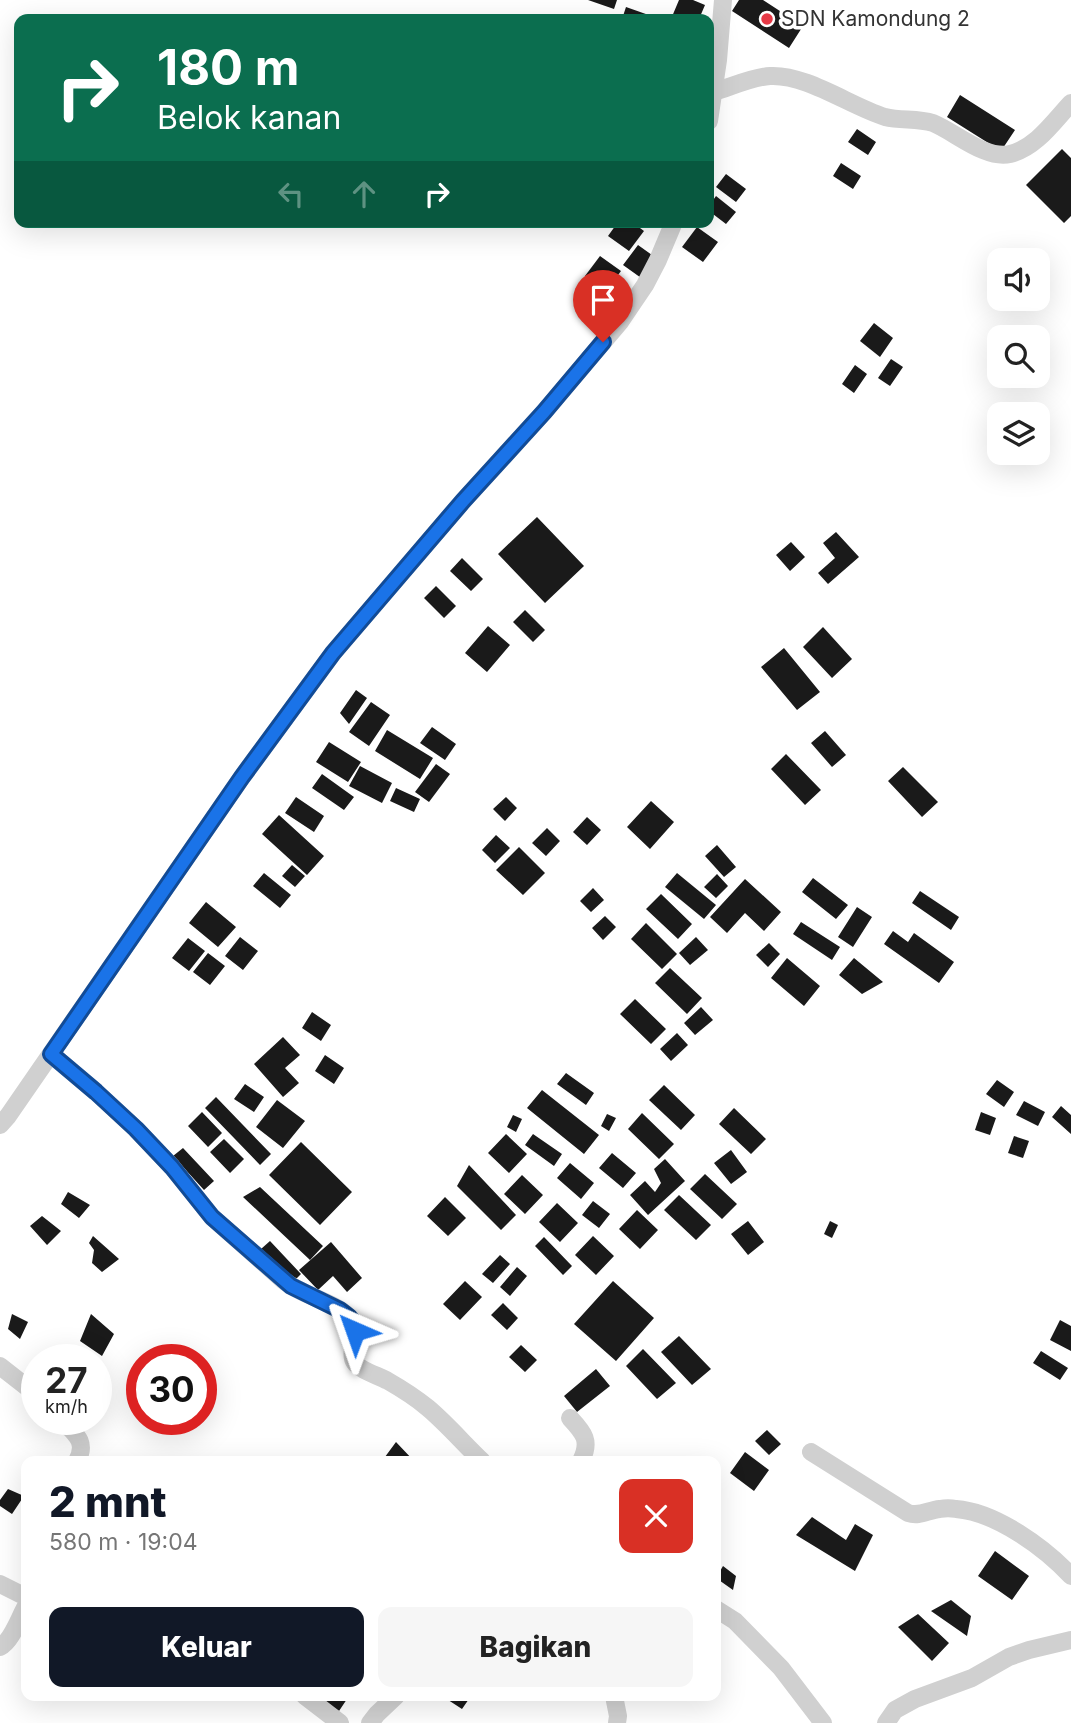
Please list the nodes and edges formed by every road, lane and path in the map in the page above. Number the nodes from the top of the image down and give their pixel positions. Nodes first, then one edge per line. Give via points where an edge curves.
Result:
1 (723, 0) edge
2 (714, 92) joint
3 (1071, 103) edge
4 (671, 228) edge
5 (51, 1054) junction
6 (0, 1125) edge
7 (0, 1366) edge
8 (21, 1382) edge
9 (570, 1418) dead end
10 (76, 1435) edge
11 (811, 1452) dead end
12 (78, 1456) edge
13 (477, 1456) edge
14 (584, 1456) edge
15 (1071, 1576) edge
16 (0, 1584) edge
17 (21, 1594) edge
18 (721, 1612) edge
19 (21, 1615) edge
20 (1071, 1640) edge
21 (0, 1647) edge
22 (311, 1701) edge
23 (391, 1701) edge
24 (615, 1701) edge
25 (340, 1723) edge
26 (370, 1723) edge
27 (617, 1723) edge
28 (823, 1723) edge
29 (886, 1723) edge

1 - 2 street
2 - 3 street via 783,76 886,117 933,123 999,155 1027,146
4 - 5 street via 645,285 620,322 333,653
5 - 6 street
5 - 13 street via 136,1129 212,1217 283,1280 349,1317 355,1331 356,1364 429,1409
7 - 8 street
9 - 14 street via 585,1435
10 - 12 street
11 - 15 street via 908,1513 971,1510 1013,1529
16 - 17 street
18 - 28 street via 772,1658
19 - 21 street via 11,1637
20 - 29 street via 1009,1657 972,1678 915,1699 895,1710
22 - 25 street
23 - 26 street
24 - 27 street

